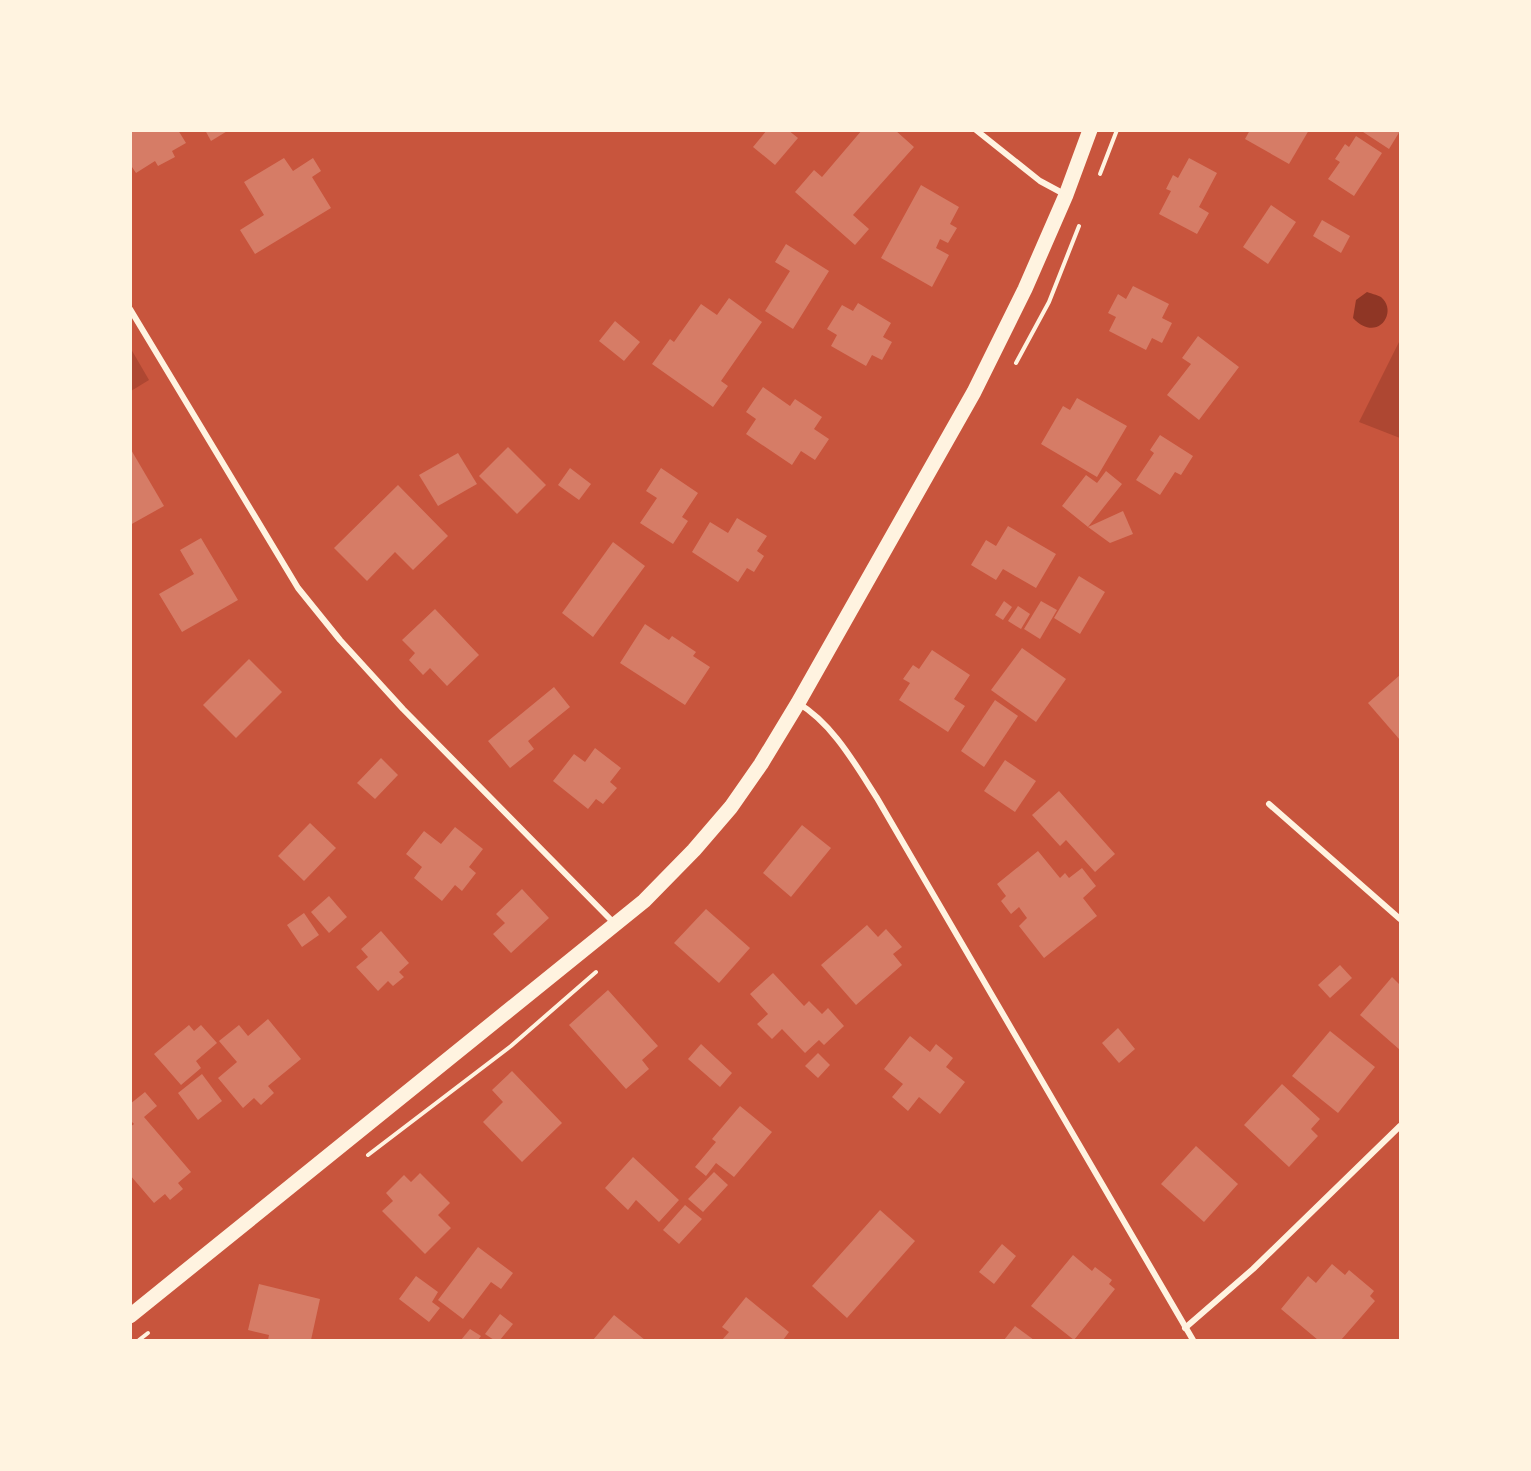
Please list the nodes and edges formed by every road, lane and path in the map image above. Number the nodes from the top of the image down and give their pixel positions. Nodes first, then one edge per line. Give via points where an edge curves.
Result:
1 (976, 130) edge
2 (1090, 130) edge
3 (1118, 130) edge
4 (1096, 184) dead end
5 (1066, 195) junction
6 (1083, 216) dead end
7 (130, 309) edge
8 (1015, 364) dead end
9 (798, 703) junction
10 (1269, 804) dead end
11 (1401, 918) edge
12 (615, 924) junction
13 (598, 969) dead end
14 (1401, 1126) edge
15 (364, 1159) dead end
16 (130, 1316) edge
17 (1185, 1328) junction
18 (153, 1329) dead end
19 (139, 1341) edge
20 (1193, 1341) edge

1 - 5 street
2 - 5 main road
3 - 4 path
5 - 9 main road via 974,392
6 - 8 path via 1049,302
7 - 12 street via 298,588 403,709
9 - 12 main road via 731,807 644,901
9 - 17 street via 814,713 832,734 877,798
10 - 11 street
12 - 16 main road
13 - 15 path via 511,1046
14 - 17 street via 1253,1269
17 - 20 street
18 - 19 path

